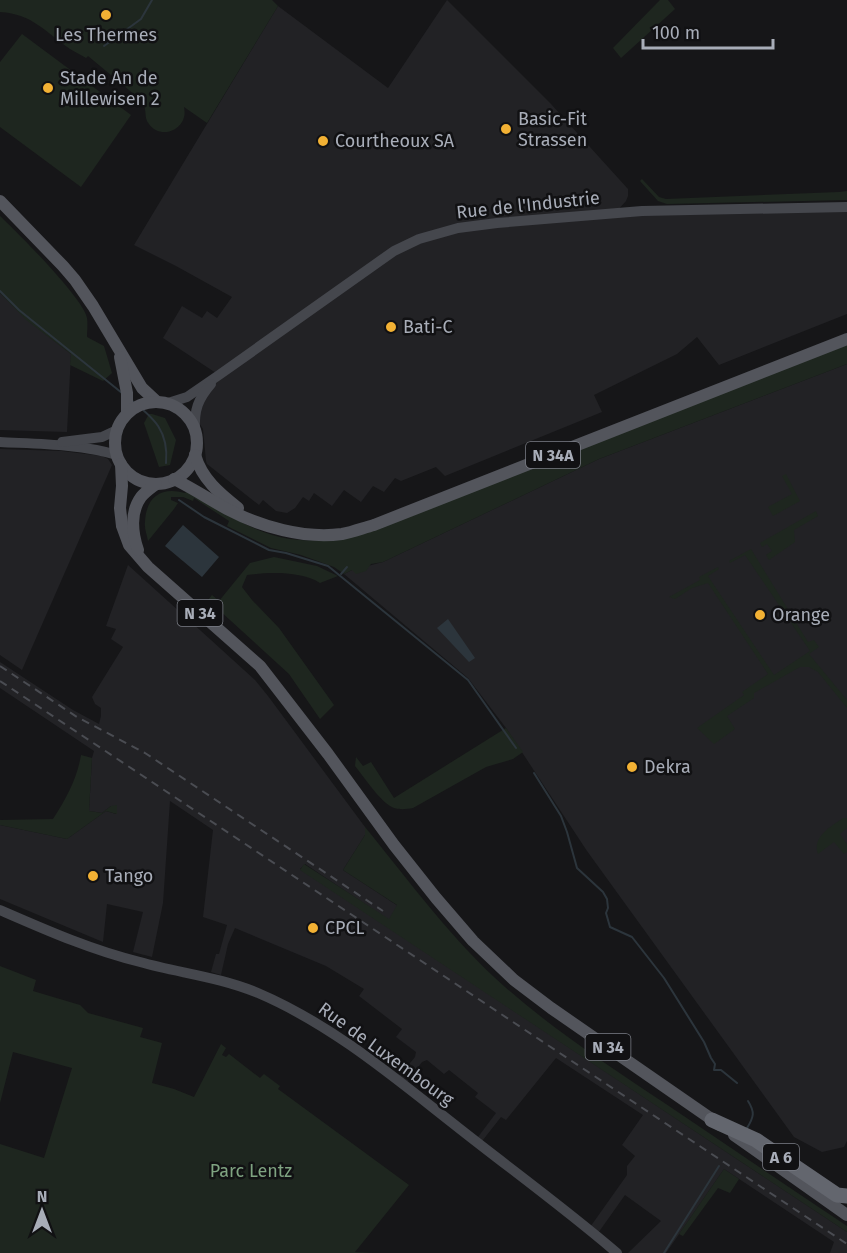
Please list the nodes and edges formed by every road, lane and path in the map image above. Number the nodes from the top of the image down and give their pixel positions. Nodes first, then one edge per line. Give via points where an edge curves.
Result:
1 (0, 201) edge
2 (847, 207) edge
3 (847, 339) edge
4 (117, 347) junction
5 (219, 375) junction
6 (163, 403) junction
7 (127, 414) junction
8 (117, 430) junction
9 (195, 430) junction
10 (0, 442) edge
11 (43, 444) junction
12 (195, 455) junction
13 (119, 460) junction
14 (174, 479) junction
15 (156, 483) junction
16 (252, 520) junction
17 (141, 560) junction
18 (0, 910) edge
19 (712, 1120) junction
20 (847, 1196) edge
21 (847, 1215) edge
22 (617, 1253) edge

1 - 4 main road via 75,280
2 - 5 street, Rue de l'Industrie via 642,211 458,228 394,251
3 - 16 main road, N 34A via 374,525 323,535 279,529
4 - 6 main road via 142,388
4 - 7 main road via 127,393
5 - 6 street, Rue de l'Industrie via 187,397
5 - 9 street, Rue de l'Industrie via 198,405
6 - 7 main road via 145,403
6 - 9 main road via 180,409
7 - 8 main road
8 - 11 street via 102,437
8 - 13 main road, N 34
9 - 12 main road
10 - 11 street
11 - 13 street via 100,450
12 - 14 main road
12 - 16 main road, N 34A via 211,485
13 - 15 main road via 136,479
13 - 17 main road, N 34 via 122,526 129,545
14 - 15 main road
14 - 16 main road, N 34A
15 - 17 main road via 135,508 133,525
17 - 19 main road, N 34 via 260,666 394,845 473,941 551,1008
18 - 22 street, Rue de Luxembourg via 86,946 217,980 298,1012 336,1035 416,1095
19 - 20 highway, A 6 via 756,1140 837,1195
19 - 21 main road, N 34

